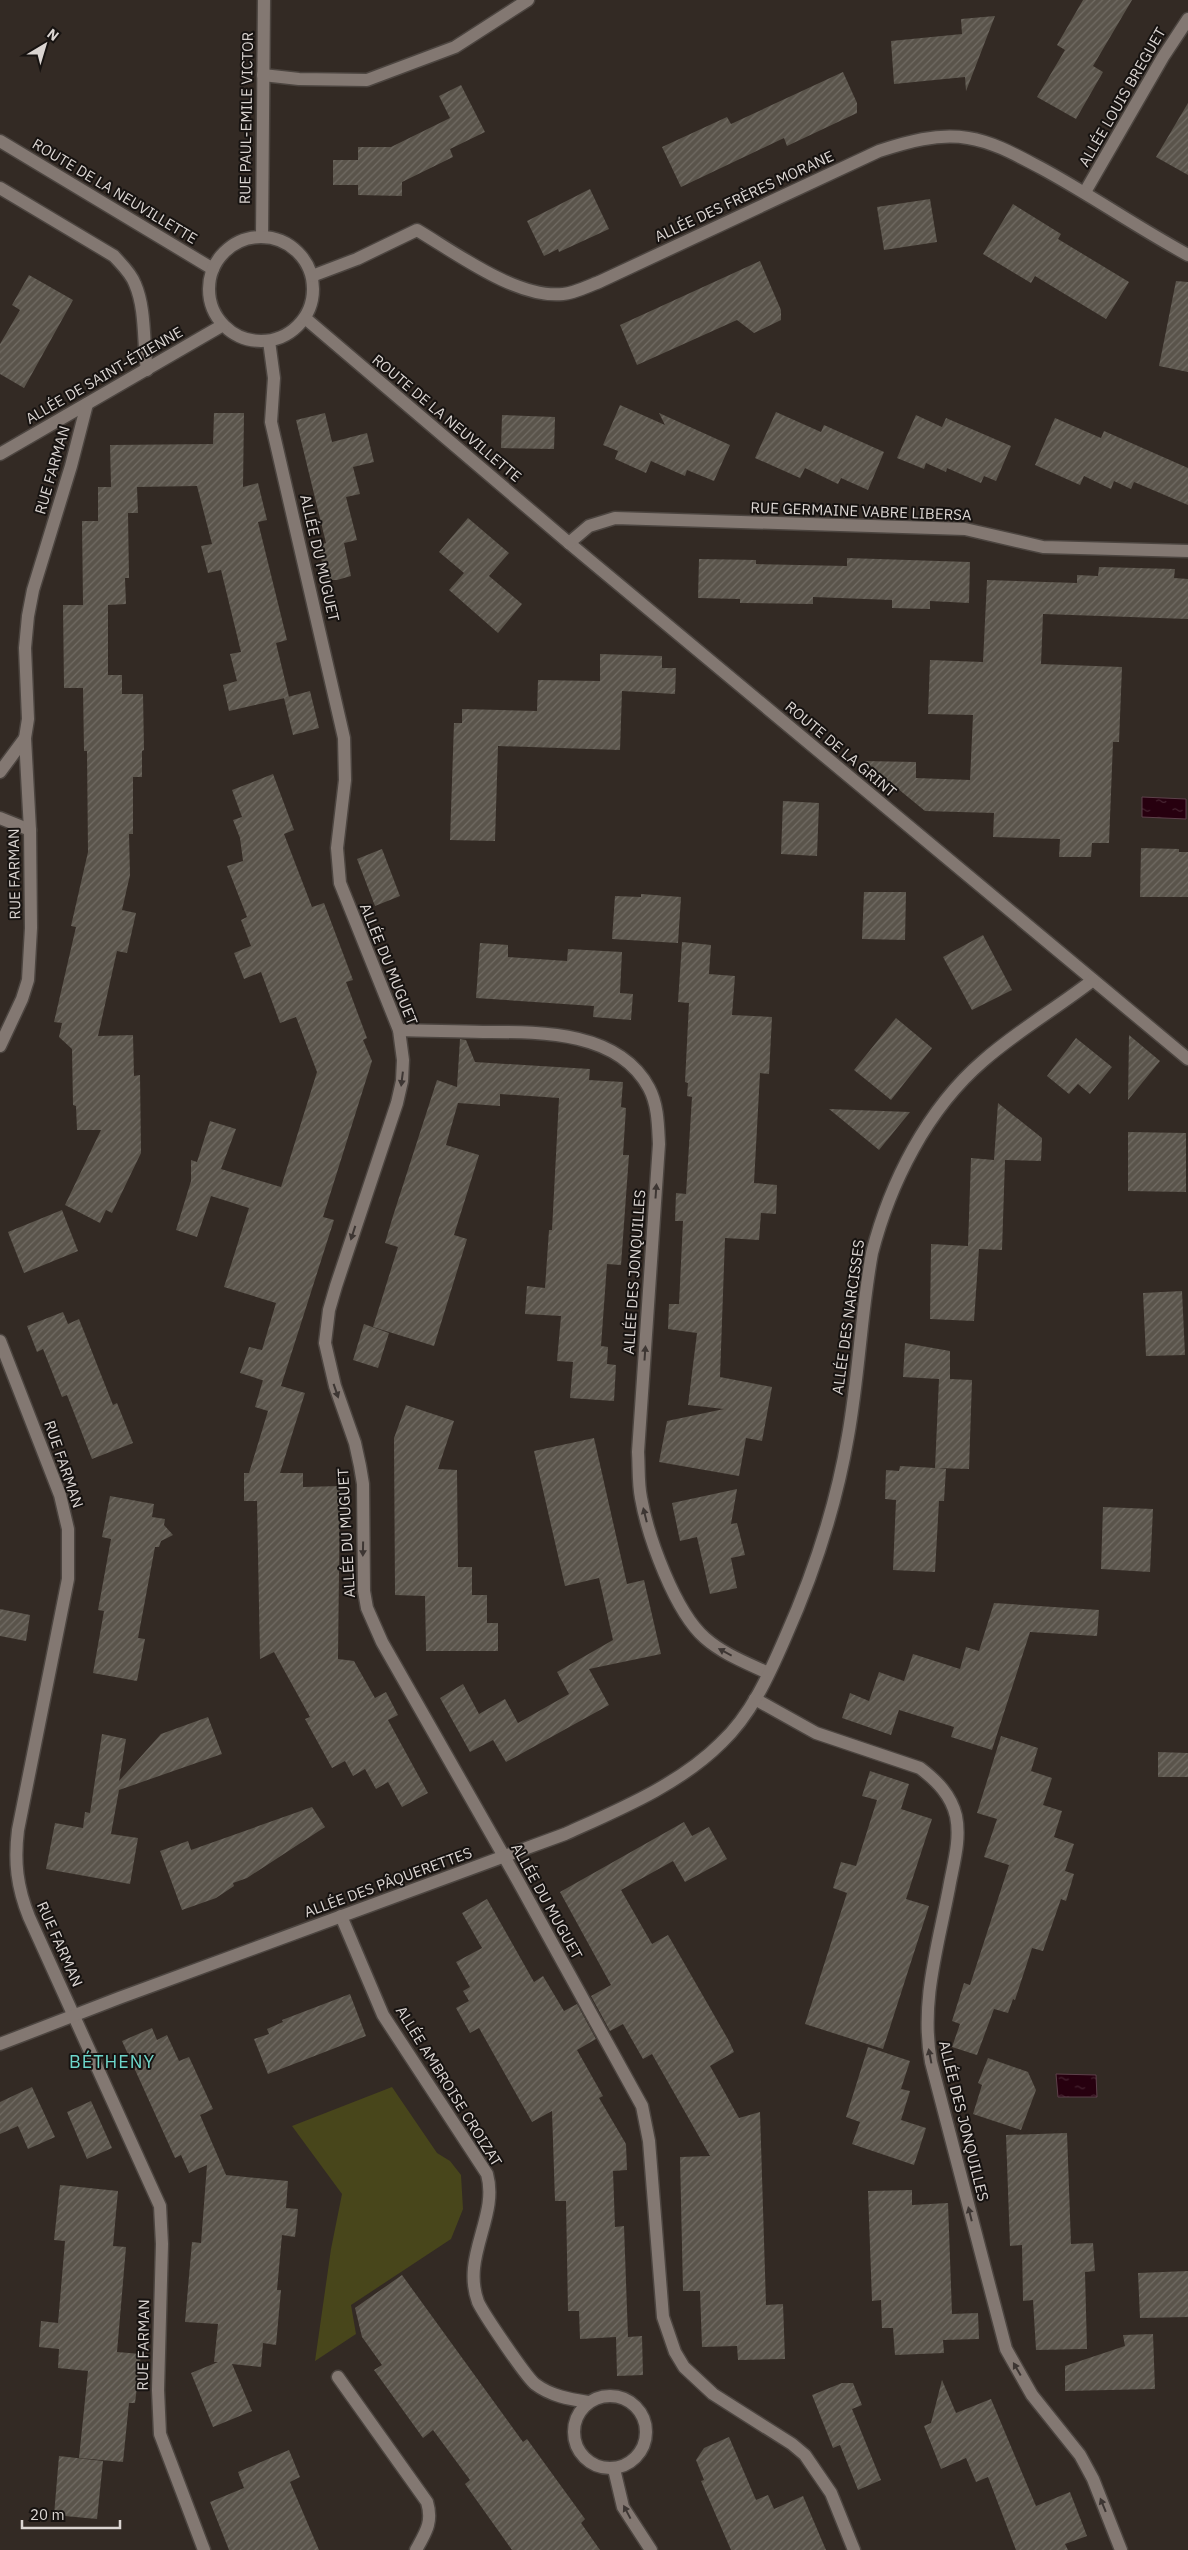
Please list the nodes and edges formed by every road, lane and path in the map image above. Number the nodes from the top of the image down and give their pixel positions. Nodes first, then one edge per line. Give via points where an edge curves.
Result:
1 (264, 0) edge
2 (528, 0) edge
3 (1188, 19) edge
4 (263, 75) junction
5 (0, 142) edge
6 (0, 188) edge
7 (1085, 192) junction
8 (262, 237) junction
9 (1188, 255) edge
10 (213, 268) junction
11 (312, 276) junction
12 (305, 318) junction
13 (223, 325) junction
14 (269, 341) junction
15 (147, 370) junction
16 (87, 404) junction
17 (0, 454) edge
18 (569, 543) junction
19 (1188, 551) edge
20 (25, 738) junction
21 (0, 772) edge
22 (0, 818) edge
23 (30, 830) junction
24 (1093, 980) junction
25 (399, 1030) junction
26 (0, 1046) edge
27 (1188, 1059) edge
28 (0, 1342) edge
29 (768, 1673) junction
30 (755, 1699) junction
31 (505, 1858) junction
32 (341, 1916) junction
33 (74, 2015) junction
34 (0, 2044) edge
35 (338, 2377) dead end
36 (588, 2402) junction
37 (614, 2469) junction
38 (204, 2550) edge
39 (416, 2550) edge
40 (651, 2550) edge
41 (854, 2550) edge
42 (1121, 2550) edge

1 - 4 street, RUE PAUL-EMILE VICTOR
2 - 4 street via 456,47 367,80
3 - 7 street, ALLÉE LOUIS BREGUET
4 - 8 street, RUE PAUL-EMILE VICTOR
5 - 10 street, ROUTE DE LA NEUVILLETTE
6 - 15 street via 114,256 128,271 136,285 141,308
7 - 9 street, ALLÉE DES FRÈRES MORANE
7 - 11 street, ALLÉE DES FRÈRES MORANE via 1014,154 986,143 967,138 938,137 909,141 878,151 599,282 565,294 545,295 520,287 417,230 357,260
8 - 10 street via 235,243
8 - 11 street via 289,244 304,258
10 - 13 street via 208,288 212,308
11 - 12 street via 313,298
12 - 14 street via 289,333
12 - 18 street, ROUTE DE LA NEUVILLETTE
13 - 14 street via 244,338
13 - 15 street, ALLÉE DE SAINT-ÉTIENNE
14 - 25 street, ALLÉE DU MUGUET via 274,378 270,422 344,738 345,780 337,848 340,882
15 - 16 street, ALLÉE DE SAINT-ÉTIENNE
16 - 17 street, ALLÉE DE SAINT-ÉTIENNE
16 - 20 street, RUE FARMAN via 28,616 28,719
18 - 19 street, RUE GERMAINE VABRE LIBERSA via 589,526 615,518 965,529 1044,547
18 - 24 street, ROUTE DE LA GRINT
20 - 21 street
20 - 23 street, RUE FARMAN
22 - 23 street
23 - 26 street, RUE FARMAN via 28,980
24 - 27 street, ROUTE DE LA GRINT
24 - 29 street, ALLÉE DES NARCISSES via 982,1062 934,1117 898,1179 878,1227 872,1252 848,1435 829,1519 803,1598
29 -> 25 street, ALLÉE DES JONQUILLES via 719,1649 695,1629 686,1616 654,1543 641,1498 638,1452 659,1144 654,1102 648,1087 631,1066 614,1054 576,1038 533,1032
25 -> 31 street, ALLÉE DU MUGUET via 404,1060 402,1081 336,1286 325,1343 360,1466 362,1574 367,1608 382,1642
28 - 33 street, RUE FARMAN via 53,1474 68,1529 68,1579 15,1852 20,1895
29 - 30 street, ALLÉE DES NARCISSES
30 - 31 street, ALLÉE DES PÂQUERETTES via 720,1745 664,1785 618,1810
42 -> 30 street, ALLÉE DES JONQUILLES via 1080,2455 1032,2395 1006,2349 931,2062 926,2028 928,1996 957,1844 956,1815 950,1801 933,1778 920,1768 816,1733
31 - 32 street, ALLÉE DES PÂQUERETTES
31 - 41 street, ALLÉE DU MUGUET via 642,2106 649,2141 663,2317 674,2352 713,2394 792,2444 810,2460 831,2493
32 - 33 street, ALLÉE DES PÂQUERETTES
32 - 36 street, ALLÉE AMBROISE CROIZAT via 383,2015 487,2174 490,2184 488,2210 474,2266 478,2302 533,2383 559,2397
33 - 34 street, ALLÉE DES PÂQUERETTES
33 - 38 street, RUE FARMAN via 160,2206 160,2434
35 - 39 street via 427,2502 431,2516 429,2526
36 - 37 street via 575,2422 576,2446 591,2464
36 - 37 street, ALLÉE AMBROISE CROIZAT via 602,2396 617,2396 630,2402 644,2419 646,2441 640,2454 629,2464
40 -> 37 street via 624,2507

